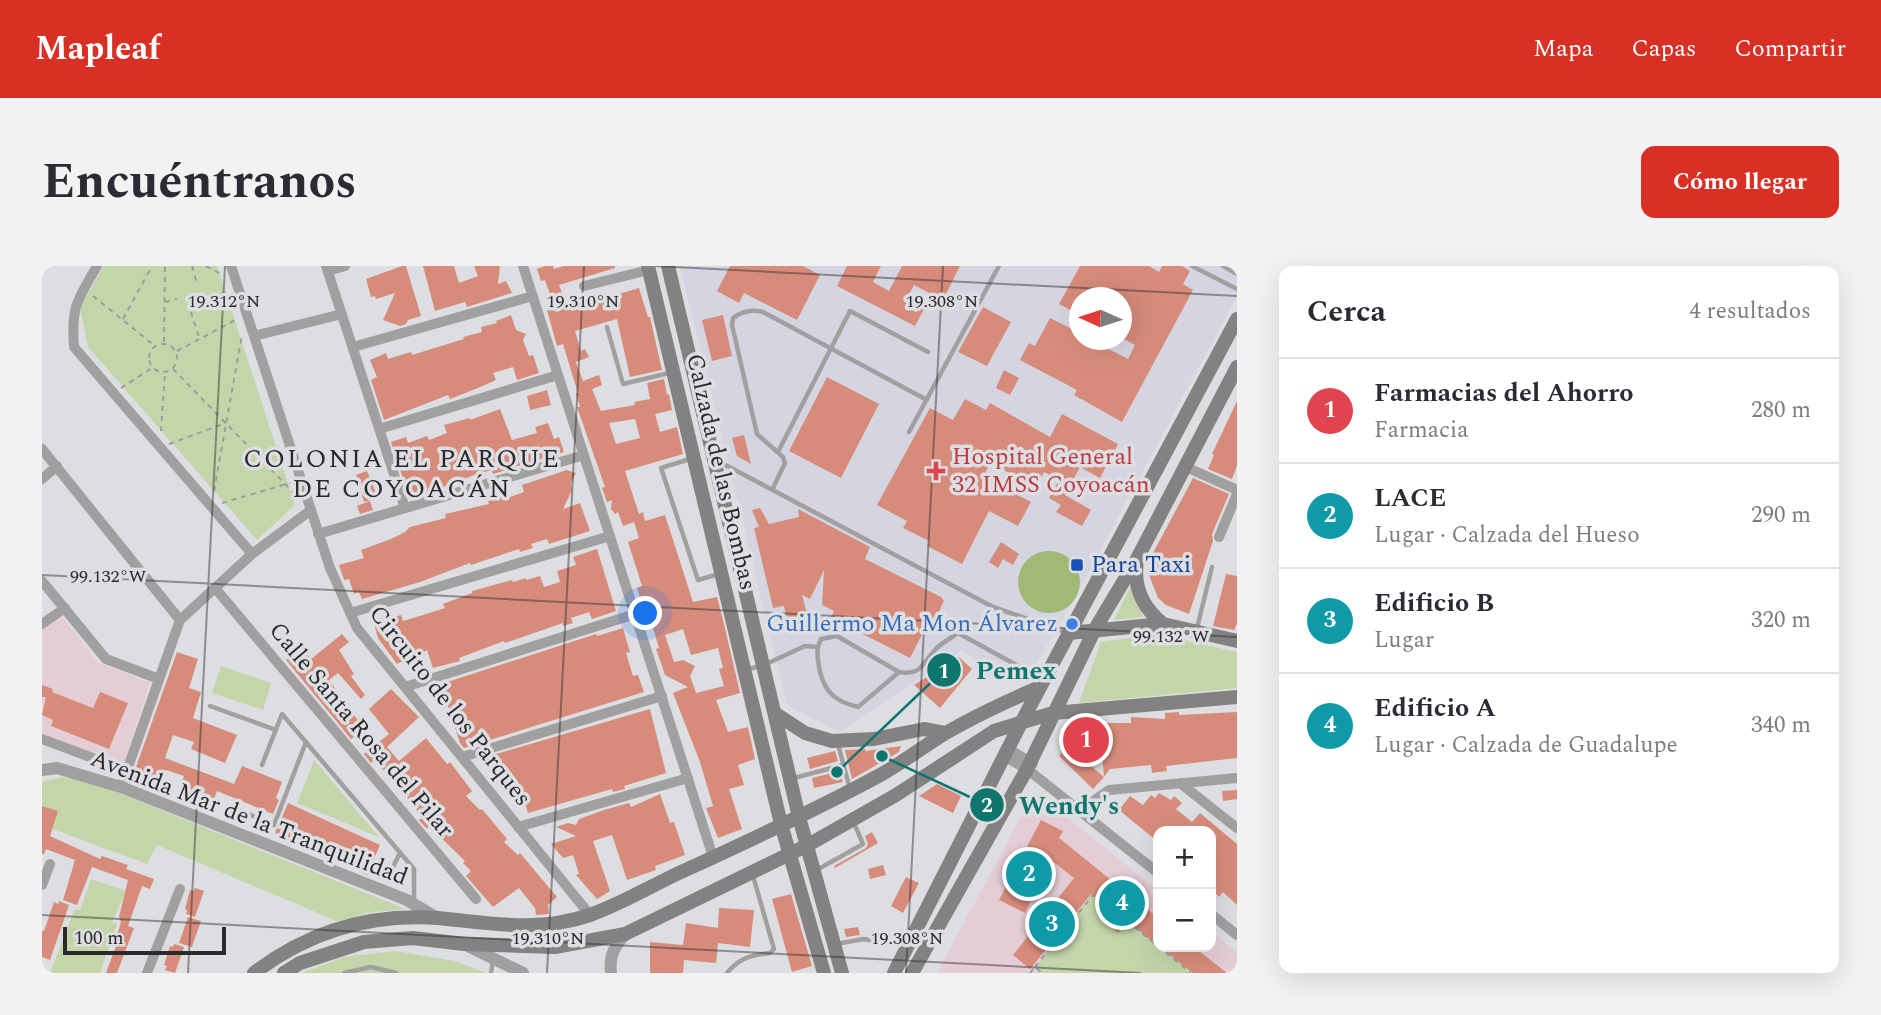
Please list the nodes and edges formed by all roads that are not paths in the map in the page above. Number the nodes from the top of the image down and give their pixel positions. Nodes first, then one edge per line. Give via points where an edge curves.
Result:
1 (97, 266) edge
2 (231, 266) edge
3 (345, 266) edge
4 (523, 266) edge
5 (999, 266) edge
6 (1192, 266) edge
7 (1223, 266) edge
8 (649, 268) edge
9 (671, 268) edge
10 (327, 269) edge
11 (1237, 274) edge
12 (584, 286) dead end
13 (1237, 289) edge
14 (533, 296) junction
15 (342, 314) junction
16 (1237, 319) edge
17 (607, 327) dead end
18 (254, 337) junction
19 (353, 347) junction
20 (832, 349) junction
21 (928, 352) dead end
22 (1237, 367) edge
23 (673, 372) junction
24 (558, 375) junction
25 (1232, 388) edge
26 (927, 400) junction
27 (379, 429) junction
28 (909, 432) dead end
29 (42, 449) edge
30 (778, 452) junction
31 (584, 455) junction
32 (694, 457) junction
33 (714, 459) junction
34 (57, 466) junction
35 (1186, 467) junction
36 (42, 479) edge
37 (772, 490) junction
38 (1237, 492) edge
39 (405, 508) junction
40 (311, 510) junction
41 (318, 534) junction
42 (610, 536) junction
43 (1219, 537) dead end
44 (252, 554) junction
45 (1138, 557) junction
46 (1212, 567) dead end
47 (722, 573) junction
48 (42, 581) edge
49 (215, 588) junction
50 (65, 608) junction
51 (350, 613) junction
52 (635, 614) junction
53 (180, 620) junction
54 (42, 624) edge
55 (1163, 624) junction
56 (1095, 629) junction
57 (1196, 632) junction
58 (1069, 633) junction
59 (1237, 641) edge
60 (817, 647) junction
61 (764, 665) junction
62 (745, 670) junction
63 (899, 672) junction
64 (159, 680) junction
65 (1042, 684) junction
66 (405, 687) junction
67 (662, 696) junction
68 (1237, 697) edge
69 (210, 706) dead end
70 (1053, 713) junction
71 (776, 714) junction
72 (1022, 721) junction
73 (276, 730) junction
74 (946, 733) junction
75 (837, 741) junction
76 (43, 742) edge
77 (306, 742) junction
78 (1006, 753) junction
79 (462, 757) junction
80 (262, 765) dead end
81 (843, 765) junction
82 (1029, 765) junction
83 (42, 771) edge
84 (127, 771) junction
85 (688, 778) junction
86 (1237, 778) edge
87 (791, 779) junction
88 (1181, 783) junction
89 (121, 787) junction
90 (850, 790) junction
91 (230, 806) dead end
92 (1079, 811) junction
93 (799, 817) junction
94 (853, 820) junction
95 (781, 824) junction
96 (519, 827) junction
97 (1237, 828) edge
98 (808, 845) junction
99 (400, 853) junction
100 (790, 853) junction
101 (713, 857) junction
102 (50, 864) dead end
103 (1153, 869) edge
104 (391, 871) dead end
105 (751, 872) junction
106 (815, 872) junction
107 (42, 885) edge
108 (180, 889) dead end
109 (476, 899) dead end
110 (414, 911) junction
111 (590, 915) junction
112 (1216, 918) edge
113 (625, 934) junction
114 (1237, 935) edge
115 (464, 944) junction
116 (835, 944) junction
117 (887, 944) dead end
118 (494, 957) junction
119 (843, 970) edge
120 (147, 973) edge
121 (254, 973) edge
122 (284, 973) edge
123 (344, 973) edge
124 (396, 973) edge
125 (491, 973) edge
126 (523, 973) edge
127 (611, 973) edge
128 (727, 973) edge
129 (824, 973) edge
130 (894, 973) edge
131 (912, 973) edge

1 - 44 street via 75,305 74,347
2 - 18 street, Circuito de los Parques
3 - 10 street
4 - 14 street
5 - 26 lane
6 - 13 lane
7 - 11 lane
8 - 12 street
8 - 23 main road, Calzada de las Bombas
9 - 33 main road, Calzada de las Bombas
10 - 15 street
14 - 19 street
14 - 24 street
15 - 18 street
15 - 19 street
16 - 58 main road
17 - 23 lane via 624,384
18 - 40 street, Circuito de los Parques
19 - 27 street
20 - 21 lane via 850,312
20 - 26 lane
20 - 30 lane
20 - 30 lane via 763,312 755,310 733,318 757,434
22 - 25 main road
23 - 32 main road, Calzada de las Bombas
24 - 27 street
24 - 31 street
25 - 35 main road
26 - 28 lane
27 - 39 street
29 - 34 street
30 - 37 lane via 785,463
31 - 39 street
31 - 42 street
32 - 33 lane
32 - 47 main road, Calzada de las Bombas
32 - 47 lane via 661,468 698,580
33 - 37 lane
33 - 61 main road, Calzada de las Bombas
34 - 36 street
34 - 53 street
35 - 38 street
35 - 45 main road
37 - 58 lane via 993,607
38 - 43 street
39 - 41 street
40 - 41 street, Circuito de los Parques
40 - 44 street
41 - 51 street, Circuito de los Parques
42 - 51 street
42 - 52 street
44 - 49 street
45 - 55 main road via 1141,597
45 - 56 main road
46 - 57 lane
47 - 62 main road, Calzada de las Bombas
48 - 50 street
49 - 53 street
49 - 109 street, Calle Santa Rosa del Pilar
50 - 54 street
50 - 64 street via 106,659
51 - 66 street, Circuito de los Parques
52 - 66 street
52 - 67 street
53 - 64 street
55 - 56 main road
55 - 57 main road
56 - 58 main road
56 - 70 main road
57 - 59 main road
58 - 65 main road
60 - 61 lane via 805,646
60 - 63 lane via 821,639 837,636
60 - 63 lane via 825,688 845,704 858,707
61 - 62 lane
61 - 71 main road, Calzada de las Bombas
62 - 95 main road, Calzada de las Bombas
63 - 65 lane via 910,674 925,665 934,651 958,633
64 - 84 street
65 - 72 main road
65 - 74 main road
66 - 79 street, Circuito de los Parques
67 - 79 street
67 - 85 street
68 - 70 main road
69 - 73 lane
70 - 72 main road
70 - 82 main road
71 - 75 main road via 805,733
71 - 87 main road, Calzada de las Bombas
72 - 78 main road
72 - 94 main road via 994,730
73 - 77 lane via 282,714
73 - 80 lane
74 - 75 main road via 924,729
74 - 90 main road
75 - 81 lane
76 - 84 street, Avenida Mar de la Tranquilidad
77 - 91 lane via 274,825
77 - 99 lane
78 - 82 street
78 - 130 main road
79 - 96 street, Circuito de los Parques
81 - 87 lane
81 - 90 lane
82 - 92 street
82 - 131 main road
83 - 89 street, Avenida Mar de la Tranquilidad via 57,768
84 - 89 street
85 - 96 street
85 - 101 street
86 - 88 street
87 - 93 main road, Calzada de las Bombas
88 - 92 street via 1109,790
88 - 97 street
89 - 110 street, Avenida Mar de la Tranquilidad
90 - 93 main road
92 - 103 street
93 - 95 main road
93 - 98 main road, Calzada de las Bombas
94 - 98 main road
94 - 106 lane via 863,844
95 - 100 main road, Calzada de las Bombas
95 - 101 main road
96 - 111 street, Circuito de los Parques
98 - 100 main road
98 - 106 main road, Calzada de las Bombas
99 - 104 lane
99 - 110 lane via 414,869
100 - 105 main road
100 - 129 main road, Calzada de las Bombas
101 - 111 main road
102 - 107 street
105 - 113 main road
105 - 128 lane via 774,949 736,961
106 - 116 main road, Calzada de las Bombas
108 - 120 street
110 - 111 main road via 491,925 544,926
110 - 121 main road via 337,927
112 - 114 street
113 - 115 main road via 555,947
113 - 127 street via 612,950
115 - 118 street
115 - 122 main road via 413,938 364,942 300,963
116 - 117 lane via 864,939
116 - 119 main road, Calzada de las Bombas
118 - 125 lane
118 - 126 street
123 - 124 lane via 371,967

